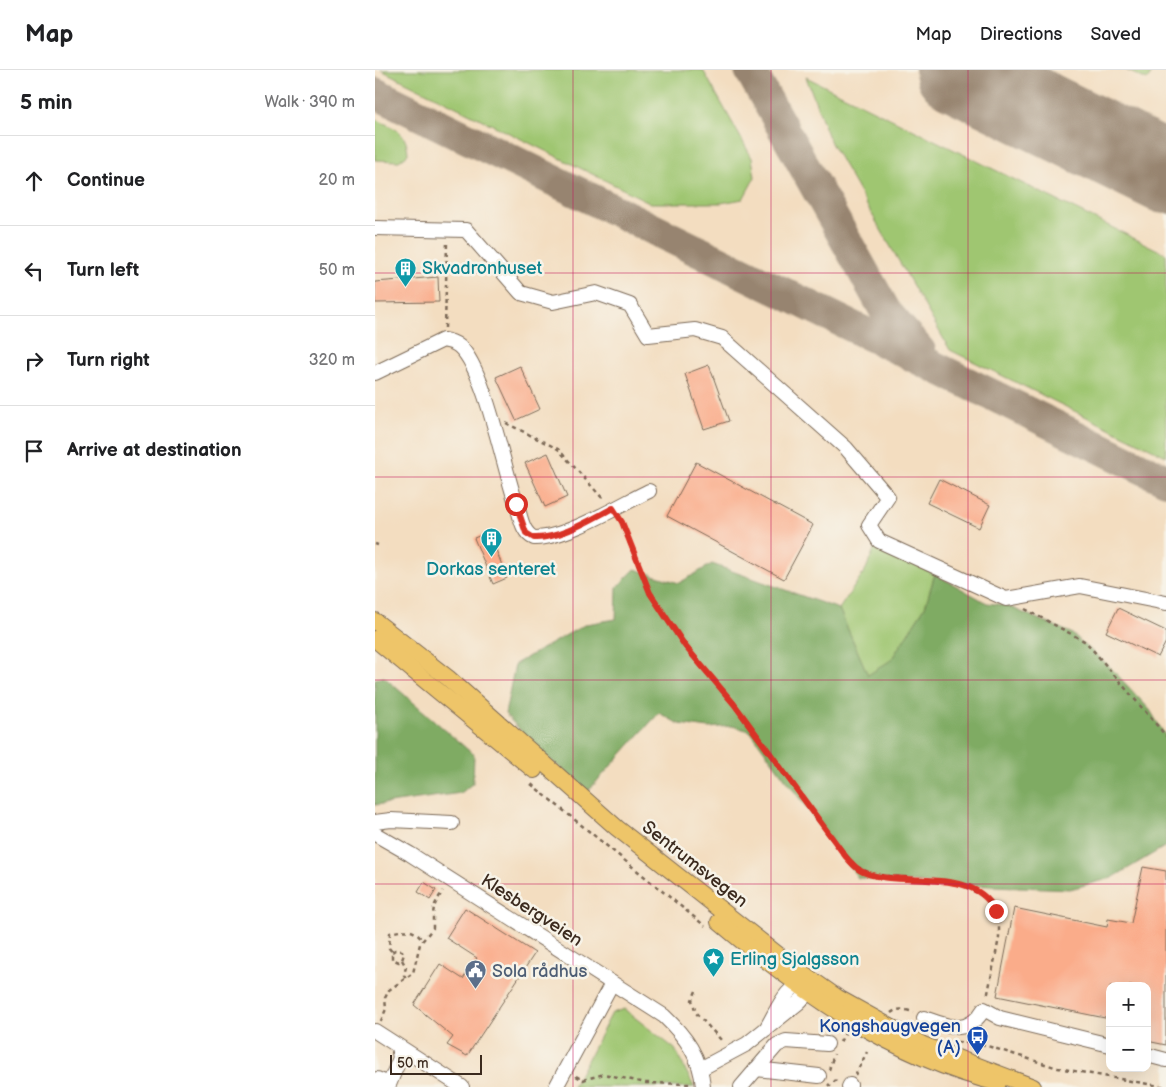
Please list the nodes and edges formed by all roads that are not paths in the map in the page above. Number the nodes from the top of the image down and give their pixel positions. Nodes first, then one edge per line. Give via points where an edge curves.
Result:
1 (375, 228) edge
2 (375, 372) edge
3 (649, 491) dead end
4 (1166, 603) edge
5 (378, 635) edge
6 (375, 822) edge
7 (453, 823) dead end
8 (375, 834) edge
9 (612, 983) junction
10 (805, 985) junction
11 (924, 1018) road end
12 (376, 1031) edge
13 (827, 1044) dead end
14 (1106, 1045) edge
15 (398, 1046) junction
16 (1151, 1056) edge
17 (1166, 1060) edge
18 (702, 1068) junction
19 (756, 1069) junction
20 (828, 1076) road end
21 (375, 1083) edge
22 (699, 1084) edge
23 (389, 1085) edge
24 (1029, 1086) edge
25 (462, 1087) edge
26 (556, 1087) edge
27 (741, 1087) edge

1 - 4 street via 466,230 521,293 553,302 596,293 630,305 648,335 695,330 722,338 846,448 888,496 869,525 879,541 1006,599 1080,586
2 - 3 street via 443,340 461,348 483,392 516,504 529,536 547,537 582,524
5 - 10 main road, Sentrumsvegen via 745,944
6 - 7 street
8 - 9 street, Klesbergveien
9 - 18 street, Klesbergveien via 664,1016 684,1036
9 - 26 street
10 - 18 street via 798,1004 731,1054
10 - 24 main road, Sentrumsvegen via 879,1038 918,1057 959,1073 1004,1084
11 - 14 street via 963,1027 974,1022 984,1009 1000,1018
12 - 15 street
13 - 19 street via 786,1041 773,1049
15 - 23 street via 400,1058
15 - 25 street
16 - 17 street
18 - 22 street
19 - 20 street
19 - 27 street
21 - 23 street via 377,1080

